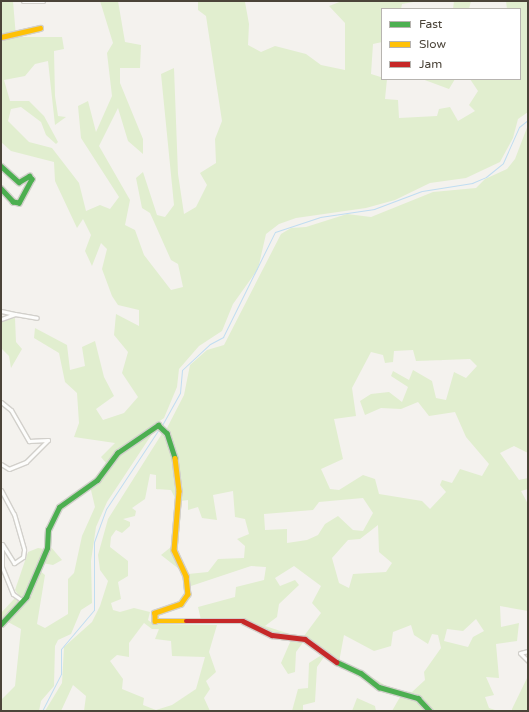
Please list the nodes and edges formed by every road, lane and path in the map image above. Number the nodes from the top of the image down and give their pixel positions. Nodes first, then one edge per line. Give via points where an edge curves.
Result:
1 (23, 1) edge
2 (43, 1) edge
3 (40, 28) dead end
4 (1, 37) edge
5 (1, 166) edge
6 (1, 189) edge
7 (1, 311) edge
8 (15, 314) junction
9 (37, 318) dead end
10 (1, 319) edge
11 (1, 402) edge
12 (1, 464) edge
13 (1, 490) edge
14 (23, 602) junction
15 (1, 624) edge
16 (528, 651) edge
17 (528, 661) edge
18 (430, 711) edge

1 - 2 street
3 - 4 street
5 - 6 street via 19,182 29,176 32,179 19,203 13,202
7 - 8 street
8 - 9 street
8 - 10 street
11 - 12 street via 11,410 29,441 48,440 26,462 9,469
13 - 14 street via 21,532 24,550 23,557 14,563 2,544 2,567 14,594
14 - 15 street
14 - 18 street via 47,548 48,530 59,507 97,480 117,453 158,425 167,433 174,448 179,491 174,550 186,576 188,594 181,604 155,613 155,621 243,621 272,635 305,639 342,666 361,673 379,687 418,698
16 - 17 street via 520,653

